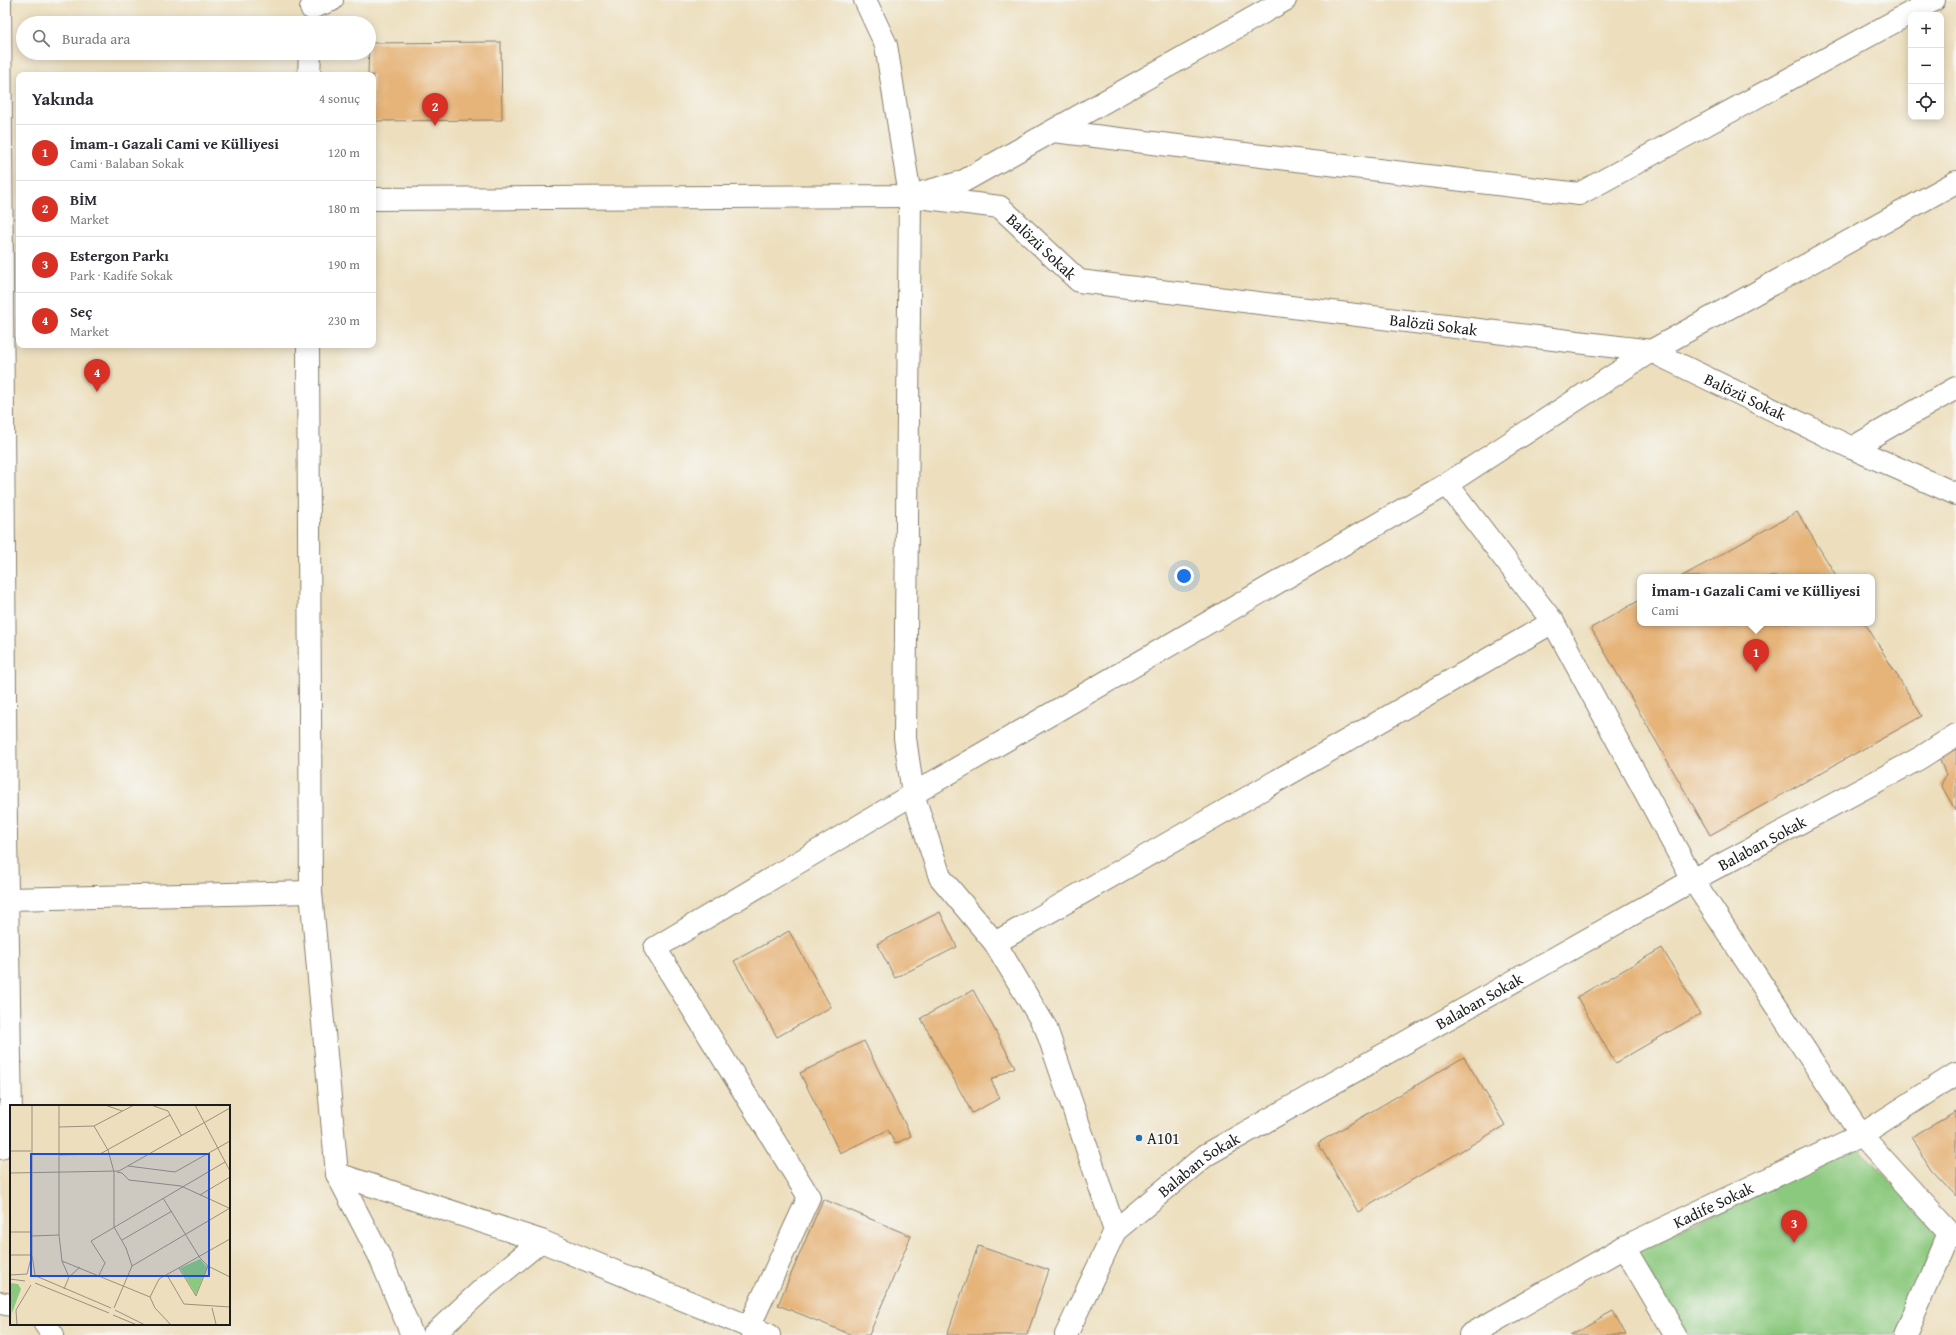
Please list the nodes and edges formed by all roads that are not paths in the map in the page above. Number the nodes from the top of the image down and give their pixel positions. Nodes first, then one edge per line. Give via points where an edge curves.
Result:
1 (0, 0) edge
2 (332, 0) edge
3 (865, 0) edge
4 (1285, 0) edge
5 (1934, 0) edge
6 (310, 10) edge
7 (310, 60) edge
8 (309, 72) edge
9 (1053, 131) junction
10 (1956, 182) edge
11 (910, 196) junction
12 (376, 199) edge
13 (7, 214) edge
14 (308, 348) edge
15 (1650, 351) junction
16 (1956, 388) edge
17 (1852, 448) junction
18 (1447, 484) junction
19 (1956, 494) edge
20 (1553, 622) junction
21 (1956, 735) edge
22 (912, 794) junction
23 (4, 853) edge
24 (1693, 880) junction
25 (311, 892) junction
26 (8, 899) junction
27 (995, 943) junction
28 (1956, 1074) edge
29 (7, 1110) edge
30 (1861, 1135) junction
31 (0, 1148) edge
32 (337, 1174) junction
33 (1115, 1231) junction
34 (1952, 1234) edge
35 (541, 1241) junction
36 (1624, 1247) junction
37 (0, 1303) edge
38 (10, 1305) edge
39 (46, 1325) edge
40 (748, 1327) junction
41 (1497, 1328) edge
42 (53, 1335) edge
43 (412, 1335) edge
44 (433, 1335) edge
45 (769, 1335) edge
46 (1066, 1335) edge
47 (1470, 1335) edge
48 (1676, 1335) edge
49 (1905, 1335) edge

1 - 13 street
2 - 6 street
3 - 11 street via 886,45
4 - 9 street
5 - 9 street via 1579,194
7 - 8 street
9 - 11 street via 962,182
10 - 15 street
11 - 12 street
11 - 15 street, Balözü Sokak via 1000,207 1079,281
11 - 22 street via 905,738
13 - 23 street
14 - 25 street
15 - 17 street, Balözü Sokak
15 - 18 street
16 - 17 street
17 - 19 street, Balözü Sokak
18 - 20 street
18 - 22 street
20 - 24 street
20 - 27 street
21 - 24 street, Balaban Sokak via 1920,758
22 - 27 street via 940,877
22 - 40 street via 655,948 809,1197
23 - 26 street
24 - 30 street
24 - 33 street, Balaban Sokak via 1206,1156
25 - 26 street
25 - 32 street
26 - 29 street
27 - 33 street via 1046,1028
28 - 30 street, Kadife Sokak
29 - 31 street
30 - 34 street
30 - 36 street, Kadife Sokak
32 - 35 street
32 - 43 street via 380,1257
33 - 46 street, Balaban Sokak
34 - 49 street
35 - 40 street
35 - 44 street via 486,1286
36 - 41 street, Kadife Sokak
36 - 48 street
37 - 38 street
39 - 42 street
40 - 45 street
41 - 47 street, Kadife Sokak

